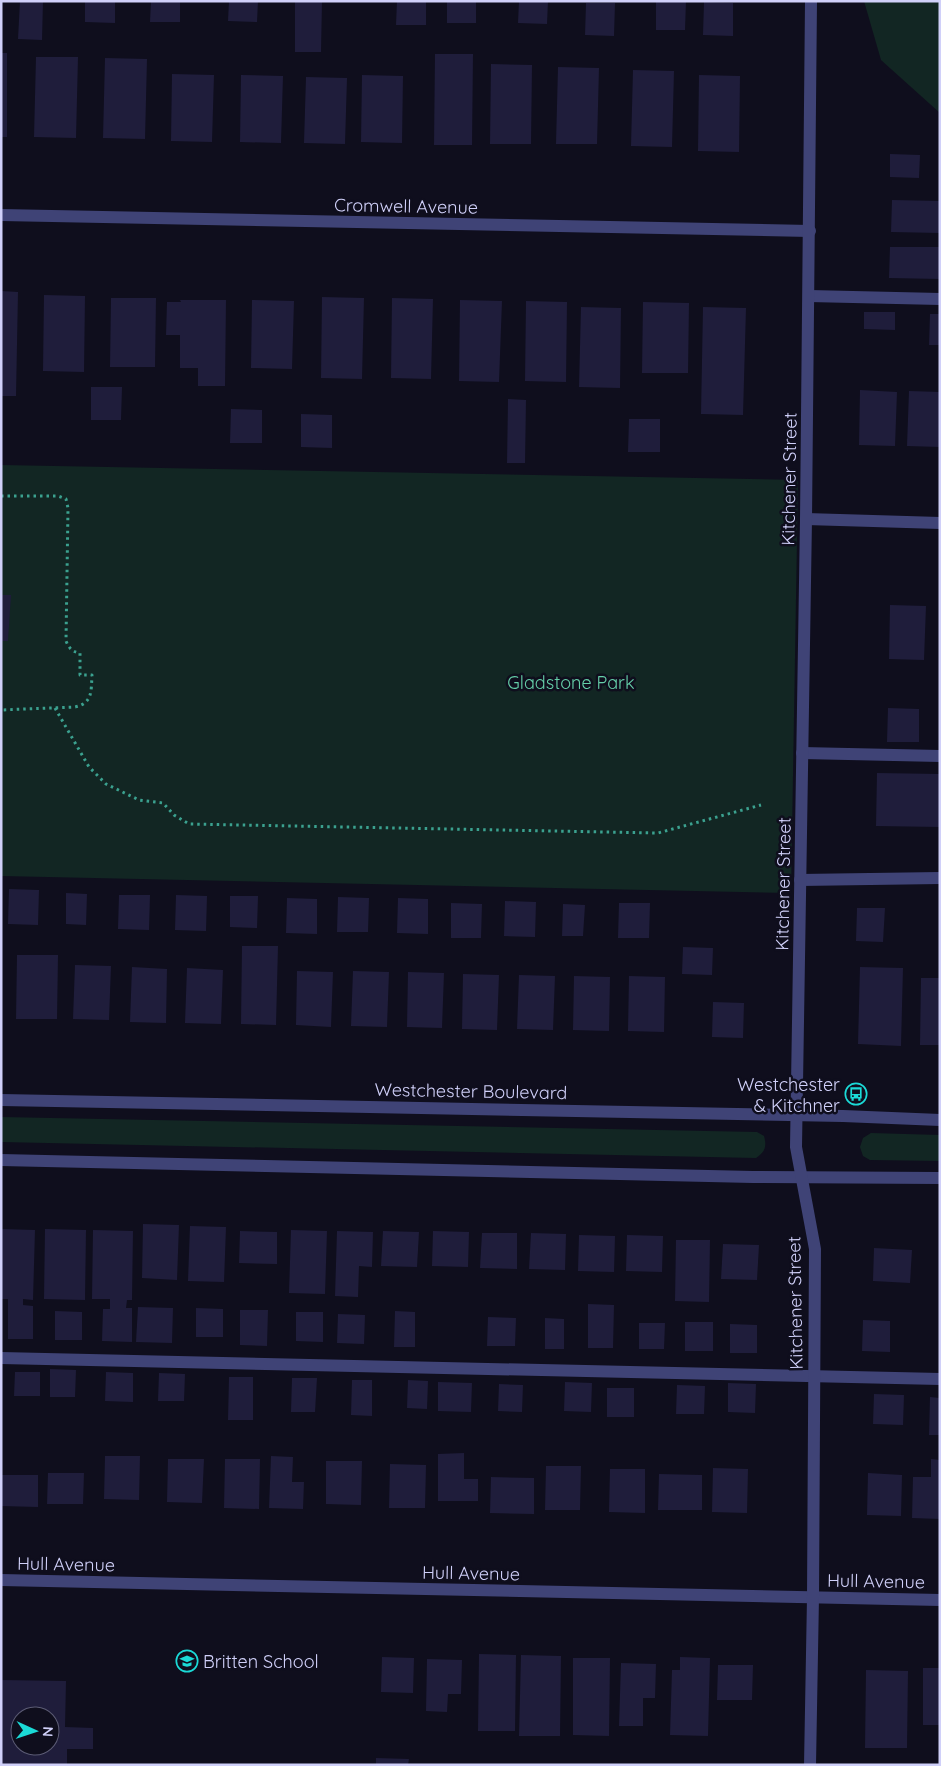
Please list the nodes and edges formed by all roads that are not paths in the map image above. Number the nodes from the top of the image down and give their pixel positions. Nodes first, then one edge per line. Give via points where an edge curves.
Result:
1 (811, 1) edge
2 (1, 215) edge
3 (810, 231) junction
4 (809, 296) junction
5 (940, 299) edge
6 (806, 519) junction
7 (940, 523) edge
8 (802, 753) junction
9 (940, 756) edge
10 (940, 878) edge
11 (800, 880) junction
12 (1, 1100) edge
13 (797, 1115) junction
14 (940, 1120) edge
15 (1, 1160) edge
16 (802, 1178) junction
17 (940, 1178) edge
18 (1, 1358) edge
19 (814, 1376) junction
20 (940, 1379) edge
21 (1, 1580) edge
22 (813, 1597) junction
23 (940, 1600) edge
24 (810, 1765) edge

1 - 3 street, Kitchener Street
2 - 3 street, Cromwell Avenue
3 - 4 street, Kitchener Street
4 - 5 street
4 - 6 street, Kitchener Street
6 - 7 street
6 - 8 street, Kitchener Street
8 - 9 street
8 - 11 street, Kitchener Street
10 - 11 street
11 - 13 street, Kitchener Street
12 - 13 street, Westchester Boulevard
13 - 14 street, Westchester Boulevard
13 - 16 street, Kitchener Street via 796,1147
15 - 16 street
16 - 17 street
16 - 19 street, Kitchener Street via 815,1249
18 - 19 street
19 - 20 street
19 - 22 street, Kitchener Street
21 - 22 street, Hull Avenue
22 - 23 street, Hull Avenue
22 - 24 street, Kitchener Street

